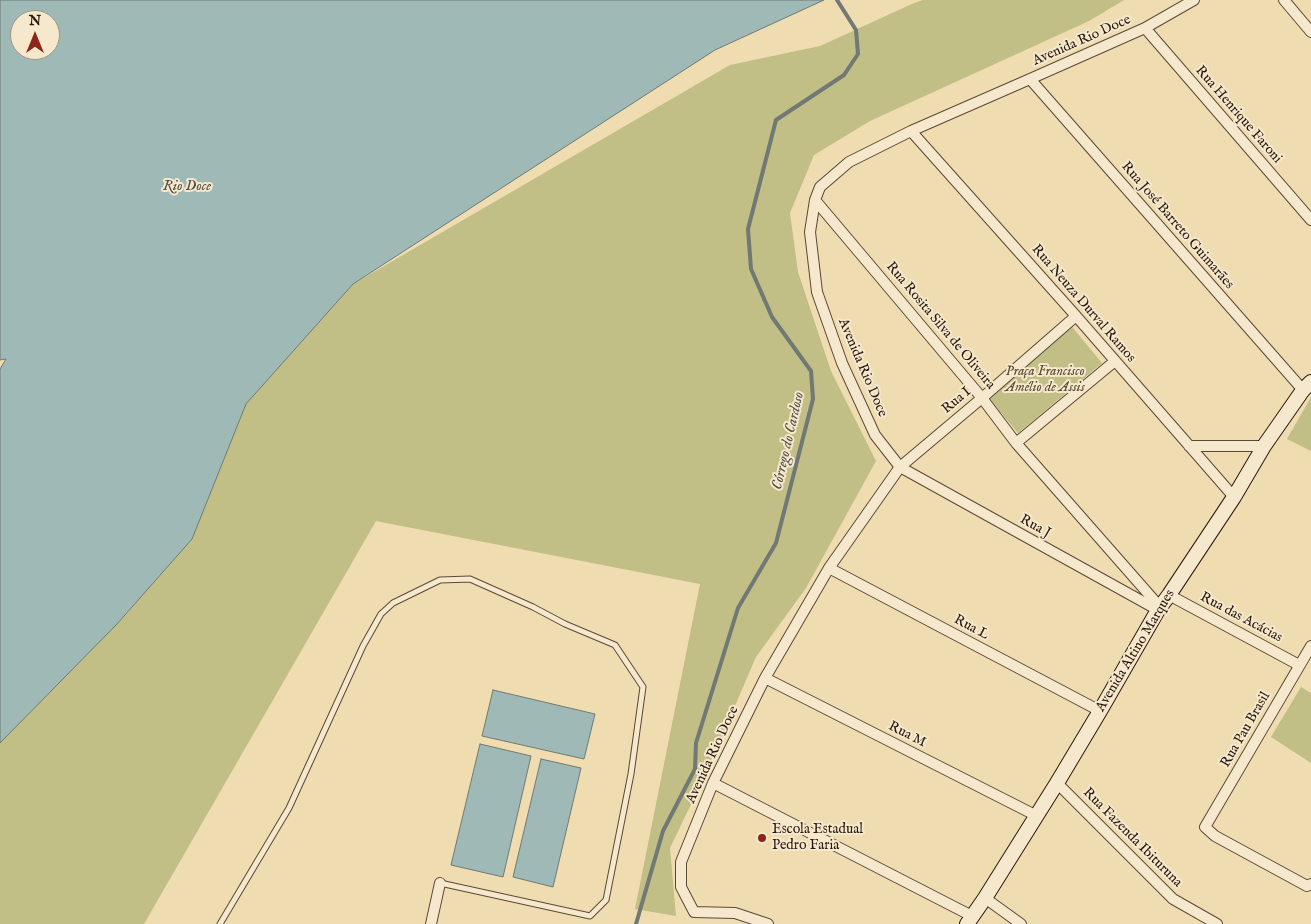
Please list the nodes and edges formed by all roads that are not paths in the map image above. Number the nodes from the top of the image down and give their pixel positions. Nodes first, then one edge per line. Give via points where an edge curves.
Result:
1 (1194, 0) edge
2 (1284, 0) edge
3 (1145, 28) junction
4 (1311, 32) edge
5 (1030, 79) junction
6 (911, 131) junction
7 (815, 200) junction
8 (1311, 220) edge
9 (1076, 316) junction
10 (1115, 361) junction
11 (1307, 386) edge
12 (982, 398) junction
13 (1016, 443) junction
14 (1189, 446) junction
15 (1264, 446) junction
16 (900, 468) junction
17 (1234, 498) junction
18 (829, 568) junction
19 (1169, 595) junction
20 (1159, 608) junction
21 (1311, 646) edge
22 (1299, 665) junction
23 (765, 678) junction
24 (1100, 711) junction
25 (713, 783) junction
26 (1057, 783) junction
27 (1037, 816) junction
28 (440, 883) joint
29 (1309, 885) edge
30 (985, 898) junction
31 (969, 920) edge
32 (220, 924) edge
33 (431, 924) edge
34 (768, 924) edge
35 (1021, 924) edge
36 (1217, 924) edge

1 - 3 street, Avenida Rio Doce
2 - 4 street
3 - 5 street, Avenida Rio Doce
3 - 8 street, Rua Henrique Faroni
5 - 6 street, Avenida Rio Doce
5 - 11 street, Rua José Barreto Guimarães
6 - 7 street, Avenida Rio Doce via 849,162 820,187
6 - 9 street, Rua Neuza Durval Ramos
7 - 12 street, Rua Rosita Silva de Oliveira
7 - 16 street, Avenida Rio Doce via 810,232 817,292 842,364 875,435
9 - 10 street, Rua Neuza Durval Ramos
9 - 12 street, Rua I
10 - 13 street
10 - 14 street, Rua Neuza Durval Ramos
11 - 15 main road, Avenida Altino Marques
12 - 13 street, Rua Rosita Silva de Oliveira
12 - 16 street, Rua I
13 - 20 street, Rua Rosita Silva de Oliveira
14 - 15 street
14 - 17 street, Rua Neuza Durval Ramos
15 - 17 main road, Avenida Altino Marques
16 - 18 street, Avenida Rio Doce
16 - 20 street, Rua J
17 - 19 main road, Avenida Altino Marques
18 - 23 street, Avenida Rio Doce
18 - 24 street, Rua L
19 - 20 main road, Avenida Altino Marques
19 - 22 street, Rua das Acácias
20 - 24 main road, Avenida Altino Marques
21 - 22 street, Rua Pau Brasil
22 - 29 street, Rua Pau Brasil via 1205,827 1215,836
23 - 25 street, Avenida Rio Doce
23 - 27 street, Rua M
24 - 26 main road, Avenida Altino Marques
25 - 31 street
25 - 34 street, Avenida Rio Doce via 681,862 681,887 694,912 735,913
26 - 27 main road, Avenida Altino Marques
26 - 36 street, Rua Fazenda Ibituruna via 1173,899
27 - 30 main road, Avenida Altino Marques
28 - 32 lane via 590,916 606,900 632,774 643,687 615,645 470,579 440,580 393,603 382,614 363,646 289,808
28 - 33 street
30 - 31 main road, Avenida Altino Marques
30 - 35 street

